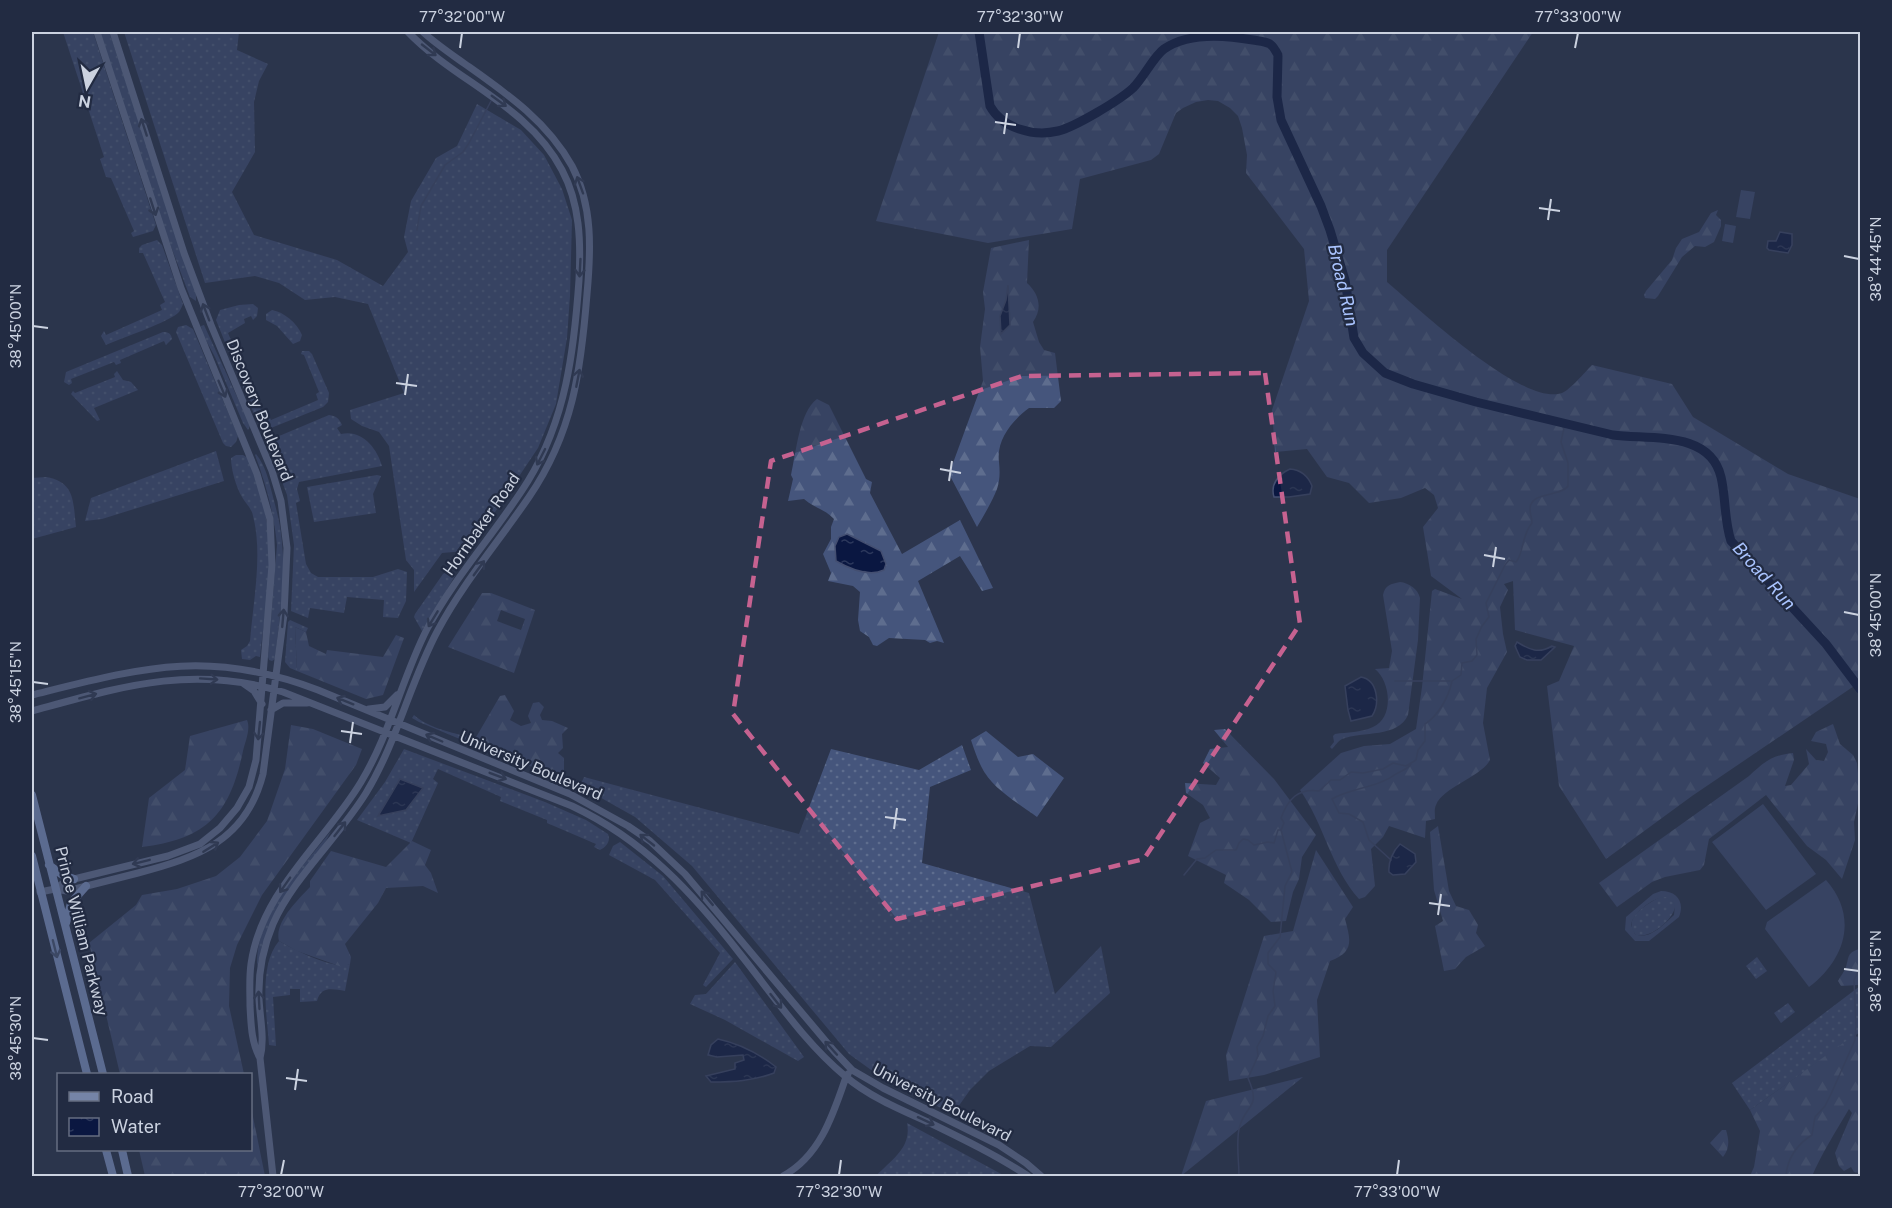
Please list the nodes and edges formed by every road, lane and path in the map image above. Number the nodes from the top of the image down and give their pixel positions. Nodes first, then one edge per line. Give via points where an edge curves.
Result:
1 (97, 32) edge
2 (113, 32) edge
3 (408, 32) edge
4 (423, 32) edge
5 (458, 59) junction
6 (452, 67) junction
7 (264, 673) junction
8 (276, 676) junction
9 (239, 682) junction
10 (263, 686) junction
11 (274, 689) junction
12 (401, 690) junction
13 (32, 695) edge
14 (313, 703) junction
15 (262, 704) junction
16 (364, 709) junction
17 (271, 710) junction
18 (32, 711) edge
19 (389, 720) junction
20 (399, 724) junction
21 (385, 732) junction
22 (394, 735) junction
23 (32, 795) edge
24 (229, 819) junction
25 (236, 825) junction
26 (32, 856) edge
27 (49, 864) junction
28 (74, 879) junction
29 (86, 886) junction
30 (55, 889) junction
31 (40, 892) junction
32 (66, 930) junction
33 (260, 1058) junction
34 (852, 1070) junction
35 (87, 1073) edge
36 (102, 1073) edge
37 (846, 1077) junction
38 (107, 1151) edge
39 (122, 1151) edge
40 (113, 1176) edge
41 (128, 1176) edge
42 (273, 1176) edge
43 (783, 1176) edge
44 (1028, 1176) edge
45 (1041, 1176) edge

1 -> 7 main road, Discovery Boulevard via 181,288 264,494 272,534
8 -> 2 main road, Discovery Boulevard via 287,548 281,501 273,471 184,253
3 -> 6 main road, Hornbaker Road
4 - 5 main road, Hornbaker Road
5 - 6 main road
20 -> 5 main road, Hornbaker Road via 426,653 447,615 530,496 557,446 576,390 584,336 590,238 586,204 576,176 561,148 533,115
6 -> 12 main road, Hornbaker Road via 519,116 561,168 573,195 579,228 579,290 565,395 542,456 428,627
7 - 8 main road, University Boulevard
7 - 10 main road, Discovery Boulevard
7 - 13 main road, University Boulevard via 223,666 171,665
8 - 11 main road, Discovery Boulevard
16 -> 8 main road, University Boulevard
9 - 10 main road, University Boulevard
9 - 15 main road via 254,691
18 -> 9 main road, University Boulevard via 151,682 193,678
10 - 11 main road, University Boulevard
10 - 15 main road, Discovery Boulevard
11 - 14 main road, University Boulevard
11 - 17 main road, Discovery Boulevard
12 - 16 main road via 385,708
12 - 19 main road, Hornbaker Road
14 - 17 main road via 283,703
14 - 21 main road, University Boulevard
15 -> 24 main road, Discovery Boulevard via 253,775
16 - 19 main road, University Boulevard
17 - 25 main road, Discovery Boulevard via 261,781 248,810
19 - 20 main road, University Boulevard
19 - 21 main road, Hornbaker Road
20 - 22 main road, Hornbaker Road
34 -> 20 main road, University Boulevard via 697,887 650,842 621,821 570,794
21 - 22 main road, University Boulevard
21 -> 33 main road, Hornbaker Road via 353,795 285,885 265,919 250,978 254,1047
33 -> 22 main road, Hornbaker Road via 260,974 273,925 291,892 367,791
22 -> 37 main road, University Boulevard via 572,806 646,851 684,886 786,1013
23 - 27 highway, Prince William Parkway
24 - 25 main road
24 -> 28 main road, Discovery Boulevard via 186,850
29 -> 25 main road, Discovery Boulevard via 186,860 219,842
26 - 31 highway, Prince William Parkway
27 - 28 highway
27 - 30 highway, Prince William Parkway
28 - 30 main road, Discovery Boulevard
29 - 30 main road, Discovery Boulevard via 67,891
29 - 32 highway via 69,906
30 - 31 main road, Discovery Boulevard
30 - 32 highway, Prince William Parkway
31 -> 35 highway, Prince William Parkway
32 - 36 highway, Prince William Parkway
33 - 42 main road, Hornbaker Road
34 - 37 main road
34 - 45 main road, University Boulevard via 999,1145
37 - 43 main road via 821,1138 800,1164
37 -> 44 main road, University Boulevard
38 - 40 highway
39 - 41 highway

